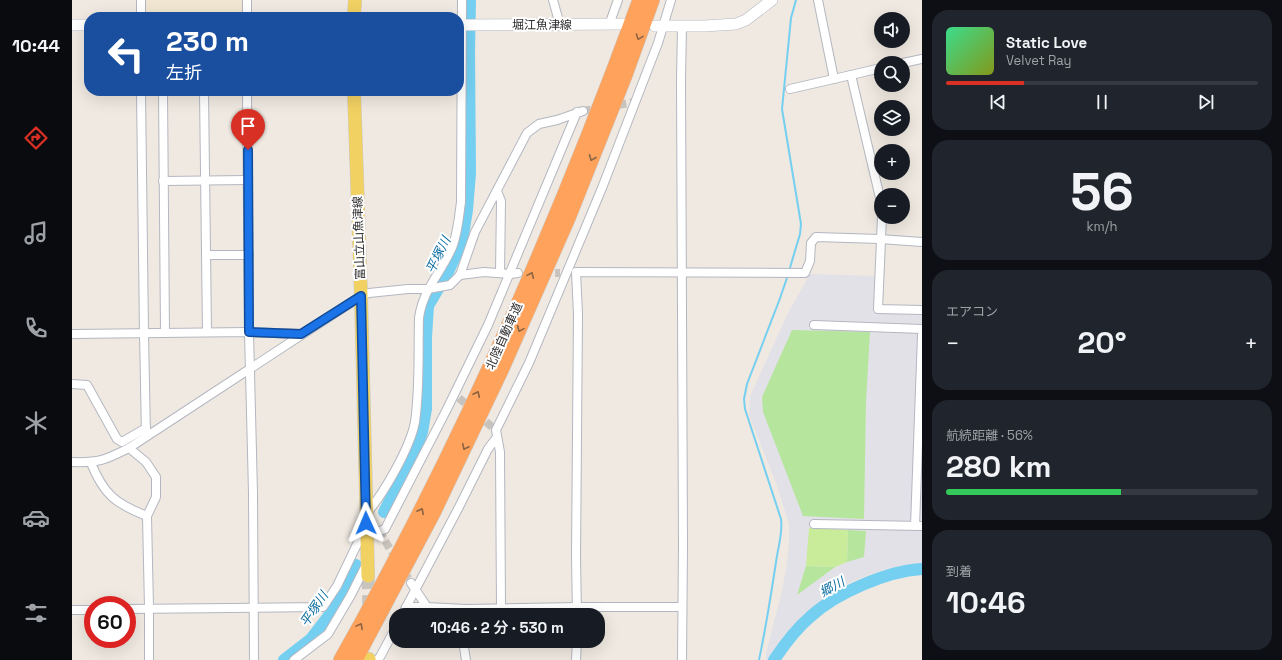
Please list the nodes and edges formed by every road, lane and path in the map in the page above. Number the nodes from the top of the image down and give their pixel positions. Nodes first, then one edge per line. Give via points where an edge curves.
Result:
1 (141, 0) edge
2 (247, 0) edge
3 (354, 0) edge
4 (462, 0) edge
5 (553, 0) edge
6 (618, 0) edge
7 (640, 0) edge
8 (652, 0) edge
9 (671, 0) edge
10 (772, 0) edge
11 (818, 0) edge
12 (141, 12) edge
13 (247, 12) edge
14 (354, 12) edge
15 (461, 12) edge
16 (464, 24) edge
17 (624, 24) dead end
18 (72, 25) edge
19 (84, 25) edge
20 (560, 25) junction
21 (609, 25) junction
22 (659, 26) junction
23 (682, 26) junction
24 (922, 59) edge
25 (910, 62) edge
26 (874, 70) edge
27 (851, 75) junction
28 (834, 79) junction
29 (790, 89) dead end
30 (141, 96) edge
31 (162, 96) edge
32 (204, 96) edge
33 (247, 96) edge
34 (354, 96) edge
35 (460, 96) edge
36 (205, 180) junction
37 (248, 180) junction
38 (163, 181) junction
39 (878, 188) edge
40 (497, 191) junction
41 (881, 224) edge
42 (880, 239) junction
43 (922, 242) edge
44 (206, 255) junction
45 (249, 255) junction
46 (568, 272) junction
47 (682, 272) junction
48 (500, 273) junction
49 (514, 273) junction
50 (460, 276) junction
51 (428, 289) junction
52 (361, 296) junction
53 (922, 310) edge
54 (814, 325) dead end
55 (922, 329) edge
56 (207, 332) junction
57 (249, 332) junction
58 (144, 333) junction
59 (165, 333) junction
60 (72, 334) edge
61 (301, 334) junction
62 (922, 335) edge
63 (251, 367) junction
64 (72, 384) edge
65 (495, 431) junction
66 (146, 432) junction
67 (129, 448) junction
68 (72, 462) edge
69 (91, 463) junction
70 (366, 514) junction
71 (147, 516) junction
72 (814, 524) dead end
73 (918, 526) edge
74 (366, 532) junction
75 (368, 562) junction
76 (368, 576) tunnel mouth
77 (414, 586) junction
78 (254, 607) junction
79 (427, 607) junction
80 (682, 607) junction
81 (150, 608) junction
82 (405, 608) edge
83 (421, 608) edge
84 (435, 608) edge
85 (501, 608) edge
86 (577, 608) edge
87 (136, 609) edge
88 (72, 610) edge
89 (84, 610) edge
90 (605, 610) edge
91 (389, 640) edge
92 (463, 648) edge
93 (577, 648) edge
94 (149, 660) edge
95 (254, 660) edge
96 (294, 660) edge
97 (342, 660) edge
98 (368, 660) edge
99 (466, 660) edge
100 (576, 660) edge
101 (682, 660) edge

1 - 12 street
2 - 13 street
3 - 14 main road
4 - 15 street
5 - 20 street
6 - 21 street
97 -> 7 highway, 北陸自動車道 via 423,506 495,355 557,215
8 -> 98 highway, 北陸自動車道 via 568,218 505,361 432,513
9 - 22 street
10 - 23 main road via 746,20 736,24
11 - 28 street
16 - 20 main road, 堀江魚津線
17 - 21 main road, 堀江魚津線
18 - 19 main road
20 - 21 main road, 堀江魚津線
22 - 23 main road
22 - 46 street via 658,43
23 - 47 street
24 - 25 street
26 - 27 street
27 - 28 street
27 - 39 street
28 - 29 street
30 - 58 street
31 - 38 street
32 - 36 street
33 - 37 street
34 - 52 main road, 富山立山魚津線
35 - 51 street via 461,202 453,244
36 - 37 street
36 - 38 street
36 - 44 street
37 - 45 street
38 - 59 street
40 - 48 street via 501,201
40 - 49 street via 527,133 539,124 580,112
40 - 50 street via 475,232
41 - 42 street
42 - 43 street
42 - 47 street via 816,238 811,243 810,261 805,273
42 - 53 street via 878,309
44 - 45 street
44 - 56 street
45 - 57 street
46 - 47 street
46 - 65 street via 529,363
46 - 86 street via 578,314
47 - 80 street
48 - 49 street
48 - 50 street via 484,272
49 - 74 street via 456,396 384,529
50 - 51 street via 450,285
51 - 52 street via 368,293
51 - 70 street via 421,305 418,393 414,423 409,440 392,475
52 - 61 street
52 - 70 main road, 富山立山魚津線
54 - 55 street
56 - 57 street
56 - 59 street
57 - 61 street
57 - 63 street
58 - 59 street
58 - 60 street
58 - 66 street
61 - 63 street
62 - 73 street
63 - 66 street
63 - 78 street
64 - 66 street via 87,386 116,439 122,442
65 - 77 street via 459,507
65 - 85 street via 500,452
66 - 67 street
67 - 69 street via 106,460
67 - 71 street via 146,462 156,477 156,497
68 - 69 street
69 - 71 street via 98,480 114,500
70 - 74 main road, 富山立山魚津線
71 - 81 street
72 - 73 street
74 - 75 main road, 富山立山魚津線
74 - 78 street via 360,536 337,586 323,607
75 - 76 main road, 富山立山魚津線
75 - 96 street via 328,634
77 - 79 street
77 - 82 street
78 - 81 street
78 - 95 street
79 - 83 street
79 - 84 street
80 - 90 street
80 - 101 street
81 - 87 street
81 - 94 street
88 - 89 street
91 - 98 street via 380,657
92 - 99 street
93 - 100 street

